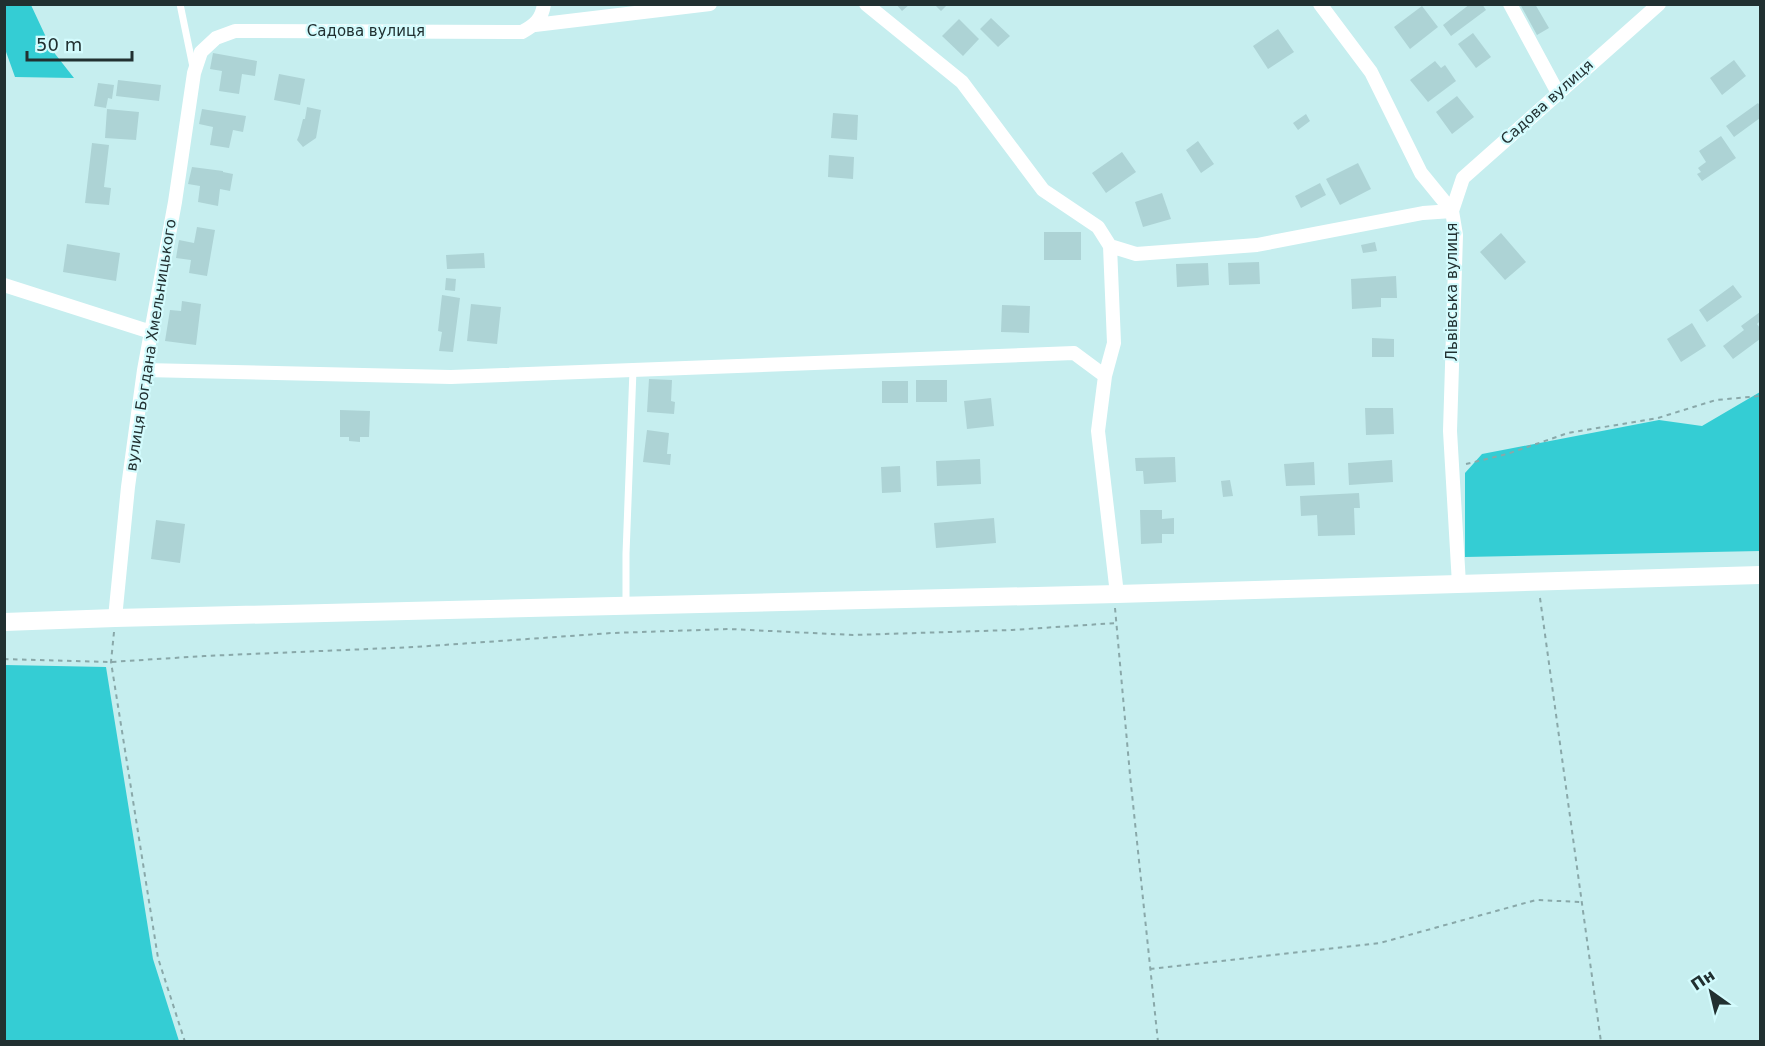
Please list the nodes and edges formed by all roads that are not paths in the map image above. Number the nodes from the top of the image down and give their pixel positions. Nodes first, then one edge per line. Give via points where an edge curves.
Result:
1 (180, 4) edge
2 (544, 4) edge
3 (710, 4) edge
4 (866, 4) edge
5 (1320, 4) edge
6 (1510, 4) edge
7 (1659, 4) edge
8 (535, 25) junction
9 (194, 73) junction
10 (1558, 93) junction
11 (1452, 212) junction
12 (1110, 246) junction
13 (4, 285) edge
14 (151, 332) junction
15 (144, 370) junction
16 (633, 370) junction
17 (1105, 376) junction
18 (1761, 575) edge
19 (1459, 584) junction
20 (1117, 594) junction
21 (626, 605) junction
22 (115, 618) junction
23 (4, 622) edge

1 - 9 lane
2 - 8 street via 543,14
3 - 8 street, Садова вулиця
4 - 12 street via 962,82 1043,190 1098,227
5 - 11 street, Львівська вулиця via 1371,72 1421,173
6 - 10 street
7 - 10 street, Садова вулиця
8 - 9 street, Садова вулиця via 522,32 235,31 216,38 201,52
9 - 14 street, вулиця Богдана Хмельницького
10 - 11 street, Садова вулиця via 1463,178
11 - 12 street via 1423,213 1257,245 1136,254
11 - 19 street, Львівська вулиця via 1456,235 1450,431
12 - 17 street via 1114,343
13 - 14 street
14 - 15 street, вулиця Богдана Хмельницького
15 - 16 street via 451,377
15 - 22 street, вулиця Богдана Хмельницького
16 - 17 street via 1074,353
16 - 21 lane
17 - 20 street via 1098,431
18 - 19 street
19 - 20 street
20 - 21 street
21 - 22 street
22 - 23 street

